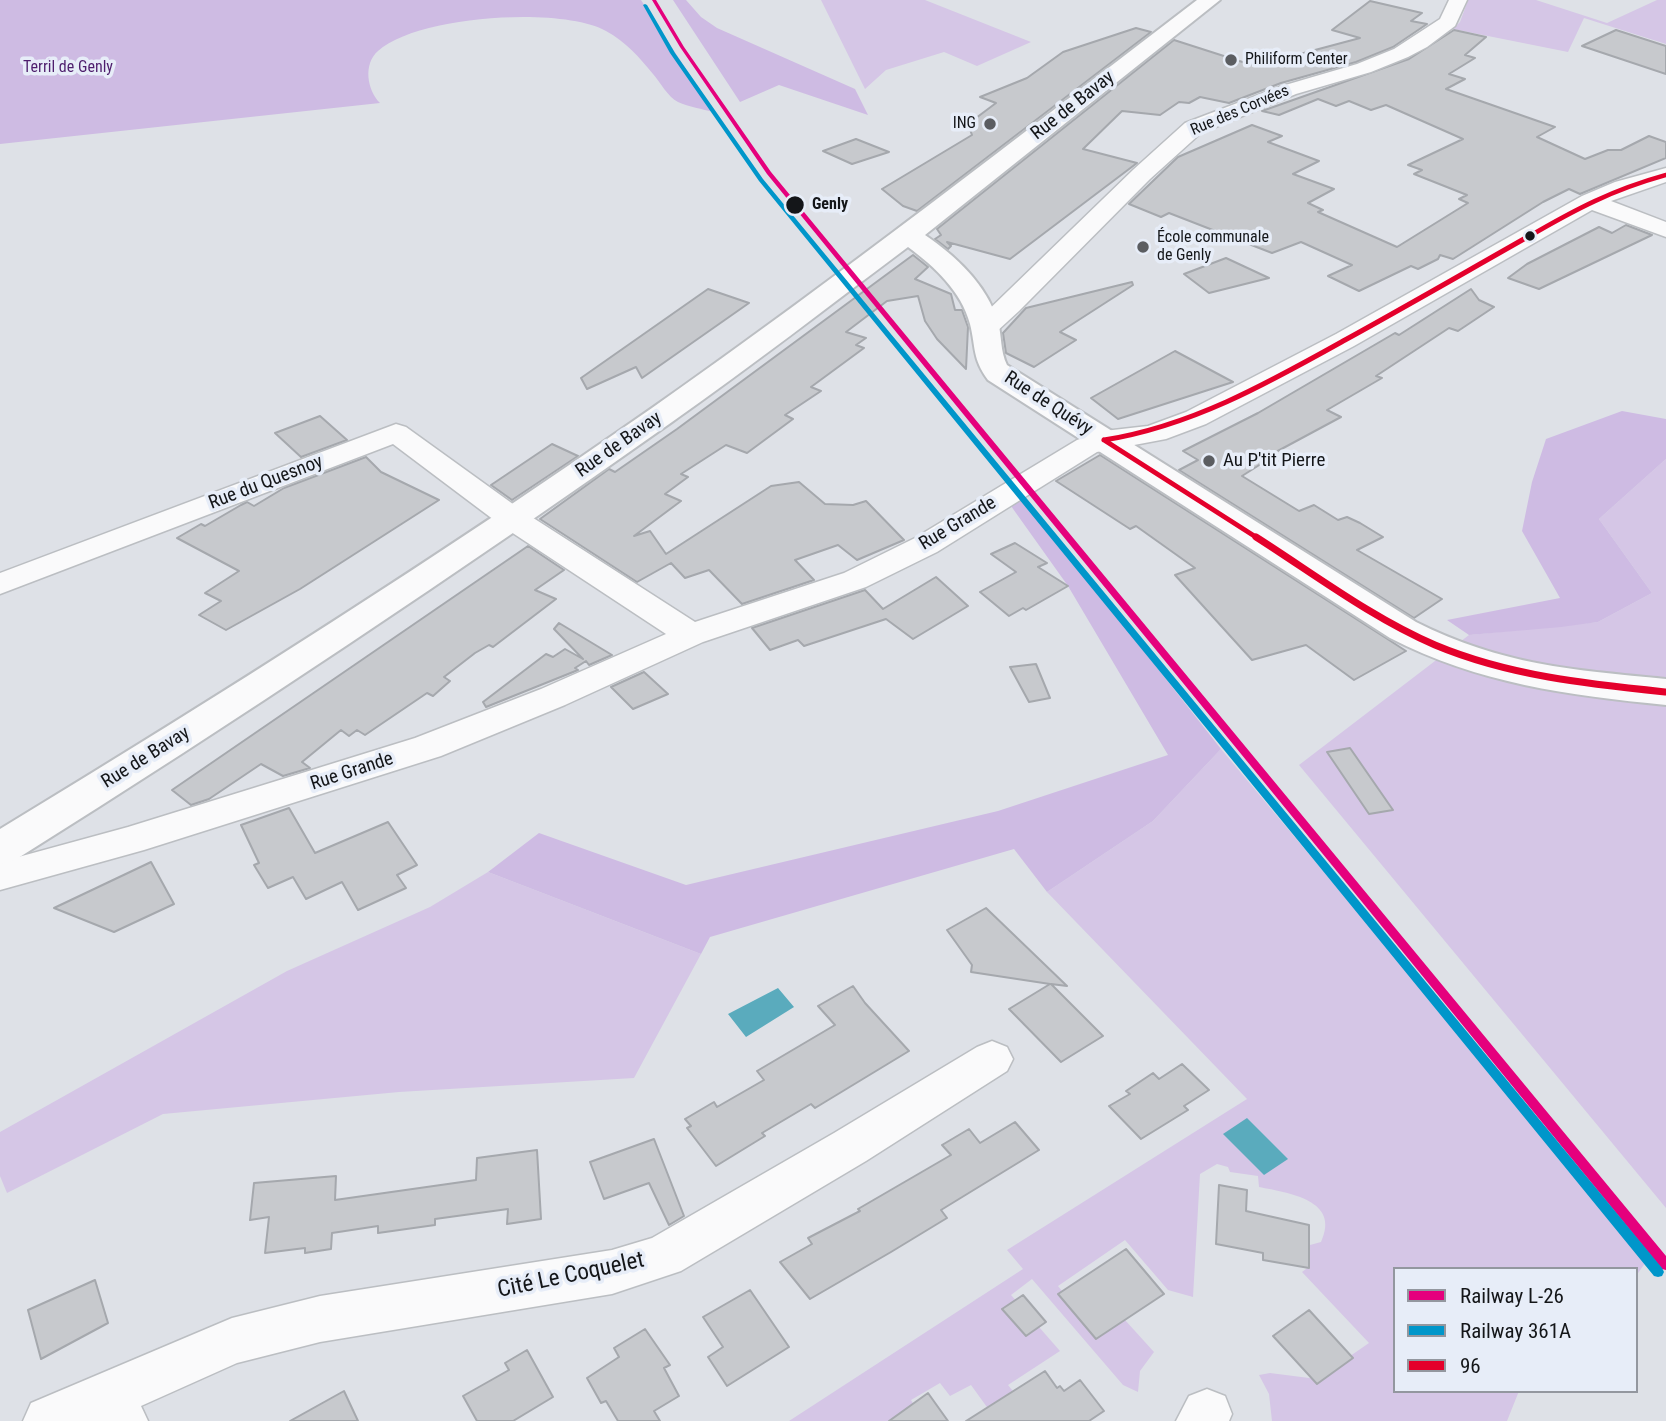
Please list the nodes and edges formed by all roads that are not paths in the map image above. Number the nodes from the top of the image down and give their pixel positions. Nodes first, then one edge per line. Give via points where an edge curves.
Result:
1 (1210, 0) edge
2 (1458, 0) edge
3 (1666, 175) edge
4 (1590, 201) junction
5 (1666, 230) edge
6 (908, 235) junction
7 (986, 327) junction
8 (1104, 440) junction
9 (513, 519) junction
10 (0, 584) edge
11 (691, 635) junction
12 (1666, 692) edge
13 (0, 849) edge
14 (0, 876) edge
15 (992, 1059) dead end
16 (116, 1408) edge
17 (49, 1421) edge

1 - 6 main road, Rue de Bavay
2 - 7 street, Rue des Corvées via 1448,22 1401,53 1193,128
3 - 4 street, Rue Grande
4 - 5 street
4 - 8 street, Rue Grande via 1346,340 1196,418 1156,433
6 - 7 main road, Rue de Quévy via 977,299
6 - 9 main road, Rue de Bavay
7 - 8 main road, Rue de Quévy via 989,362 999,374
8 - 11 street, Rue Grande via 926,545 855,580
8 - 12 main road, Rue de Quévy via 1403,630 1446,652 1528,677
9 - 10 street, Rue du Quesnoy via 396,433
9 - 11 street
9 - 13 main road, Rue de Bavay
11 - 14 street, Rue Grande via 428,747
15 - 16 street, Cité Le Coquelet via 664,1256 612,1272 320,1319 232,1341
16 - 17 street, Cité Le Coquelet

